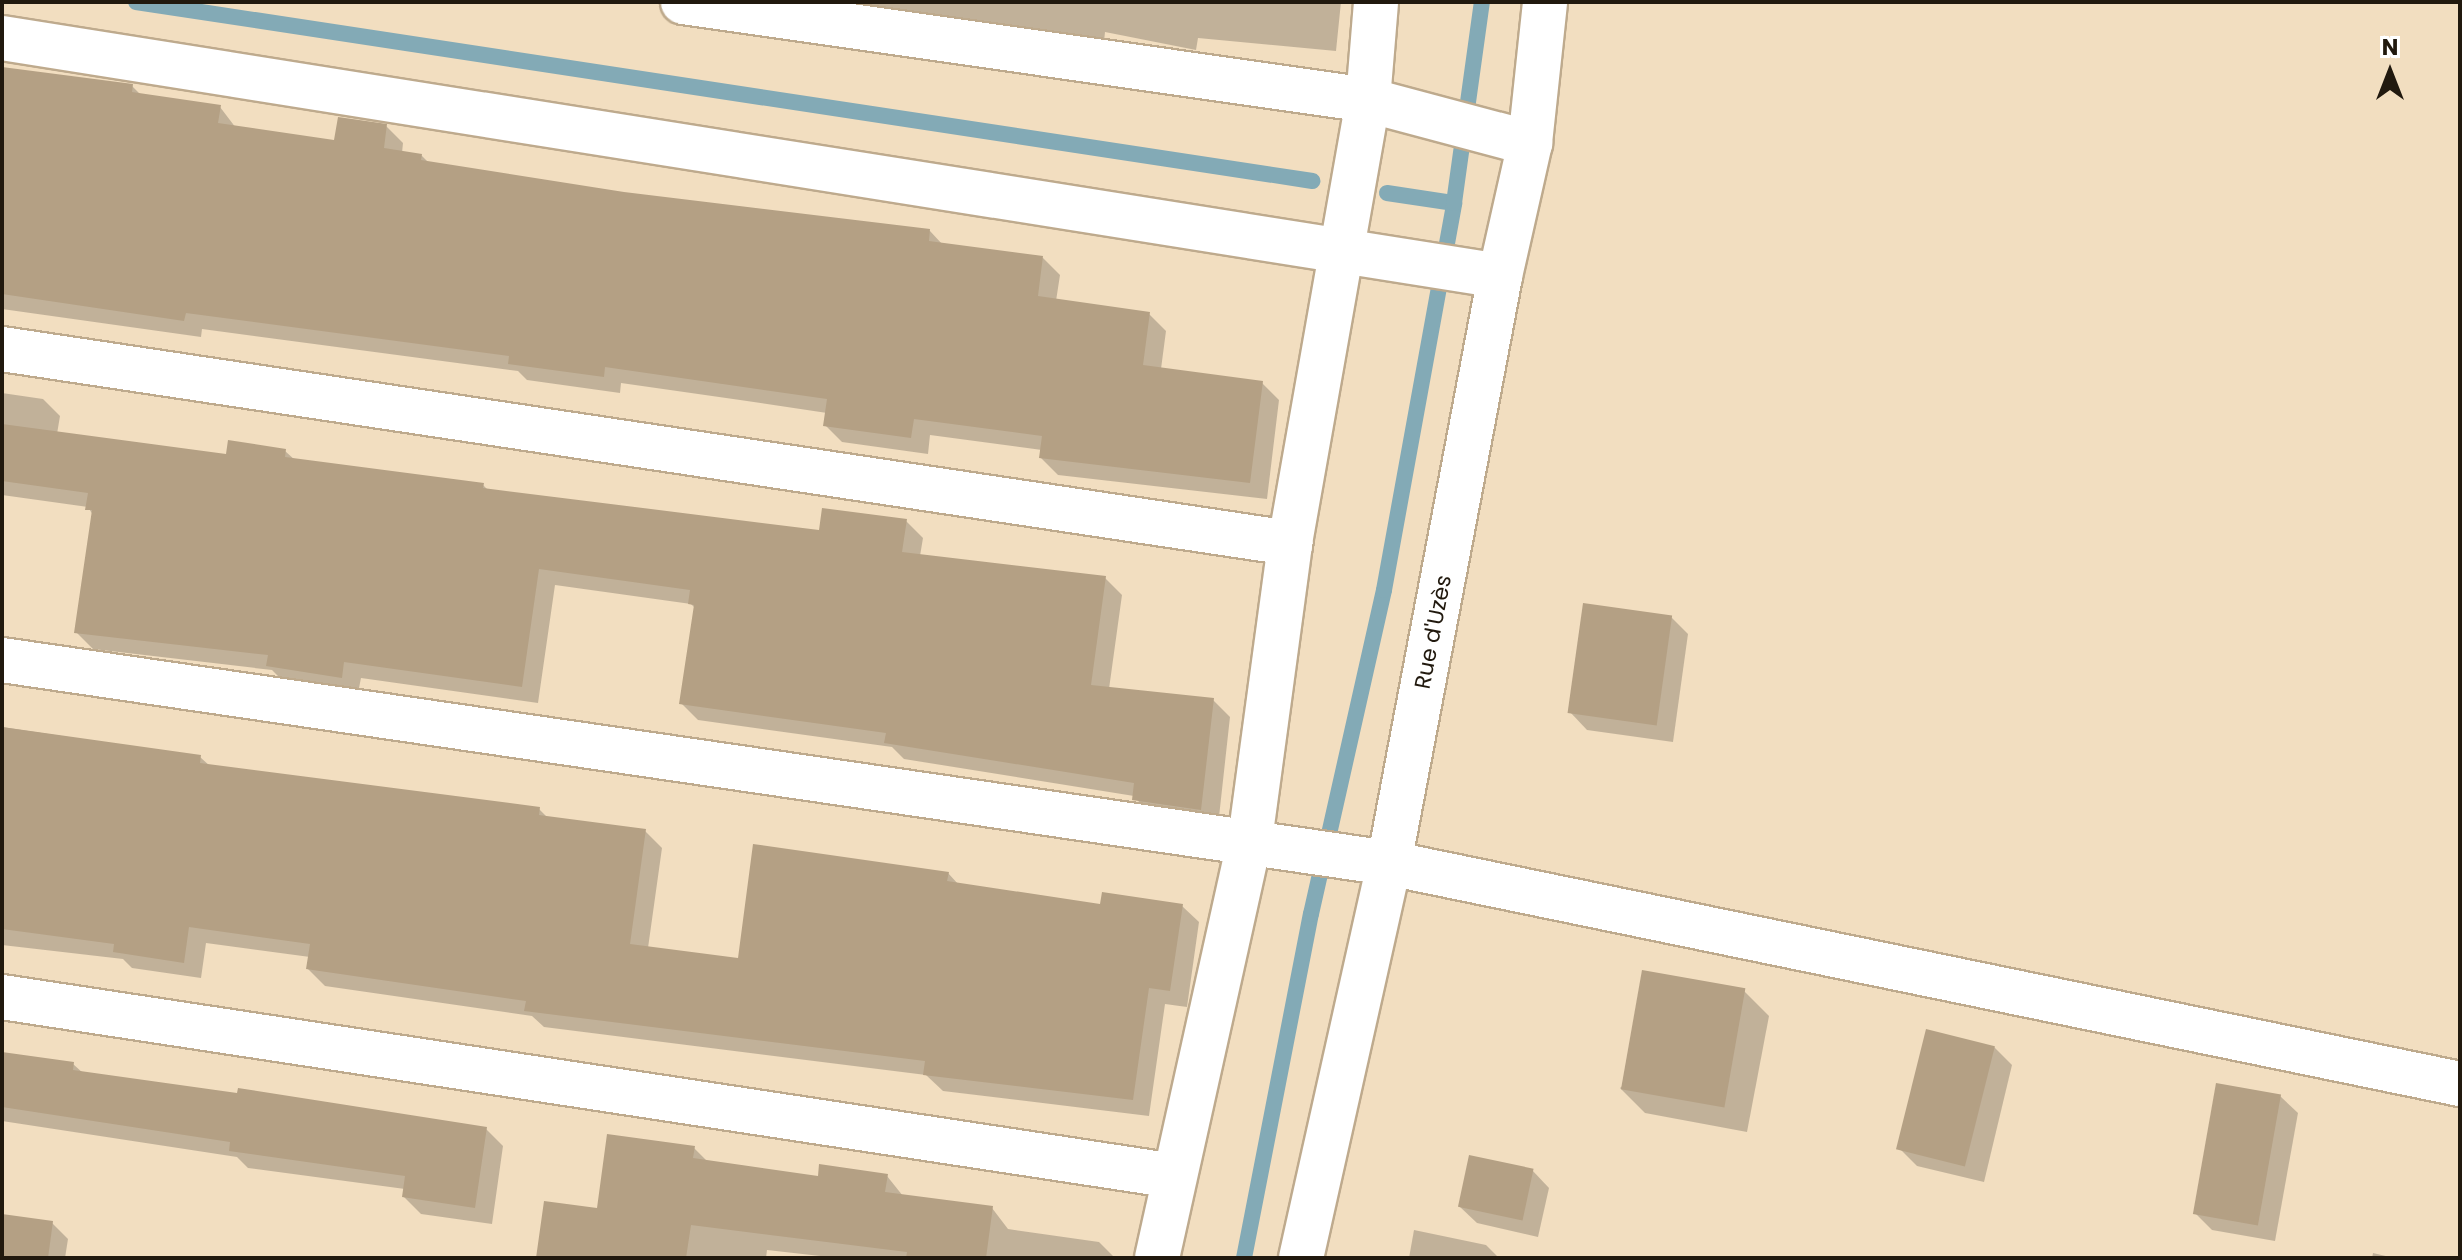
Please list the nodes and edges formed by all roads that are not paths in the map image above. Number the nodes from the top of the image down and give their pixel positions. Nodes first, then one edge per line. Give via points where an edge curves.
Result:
1 (683, 2) edge
2 (1376, 2) edge
3 (1545, 2) edge
4 (2, 38) edge
5 (1368, 100) junction
6 (1530, 143) junction
7 (1343, 251) junction
8 (1500, 276) junction
9 (2, 349) edge
10 (1290, 543) junction
11 (2, 660) edge
12 (1250, 840) junction
13 (1389, 863) junction
14 (2, 997) edge
15 (2460, 1084) edge
16 (1174, 1176) junction
17 (1157, 1258) edge
18 (1301, 1258) edge

1 - 5 street
2 - 5 street
3 - 6 street, Rue d'Uzès
4 - 7 street
5 - 6 street
5 - 7 street
6 - 8 street, Rue d'Uzès
7 - 8 street
7 - 10 street
8 - 13 street, Rue d'Uzès
9 - 10 street
10 - 12 street
11 - 12 street
12 - 13 street
12 - 16 street
13 - 15 street
13 - 18 street, Rue d'Uzès
14 - 16 street
16 - 17 street

